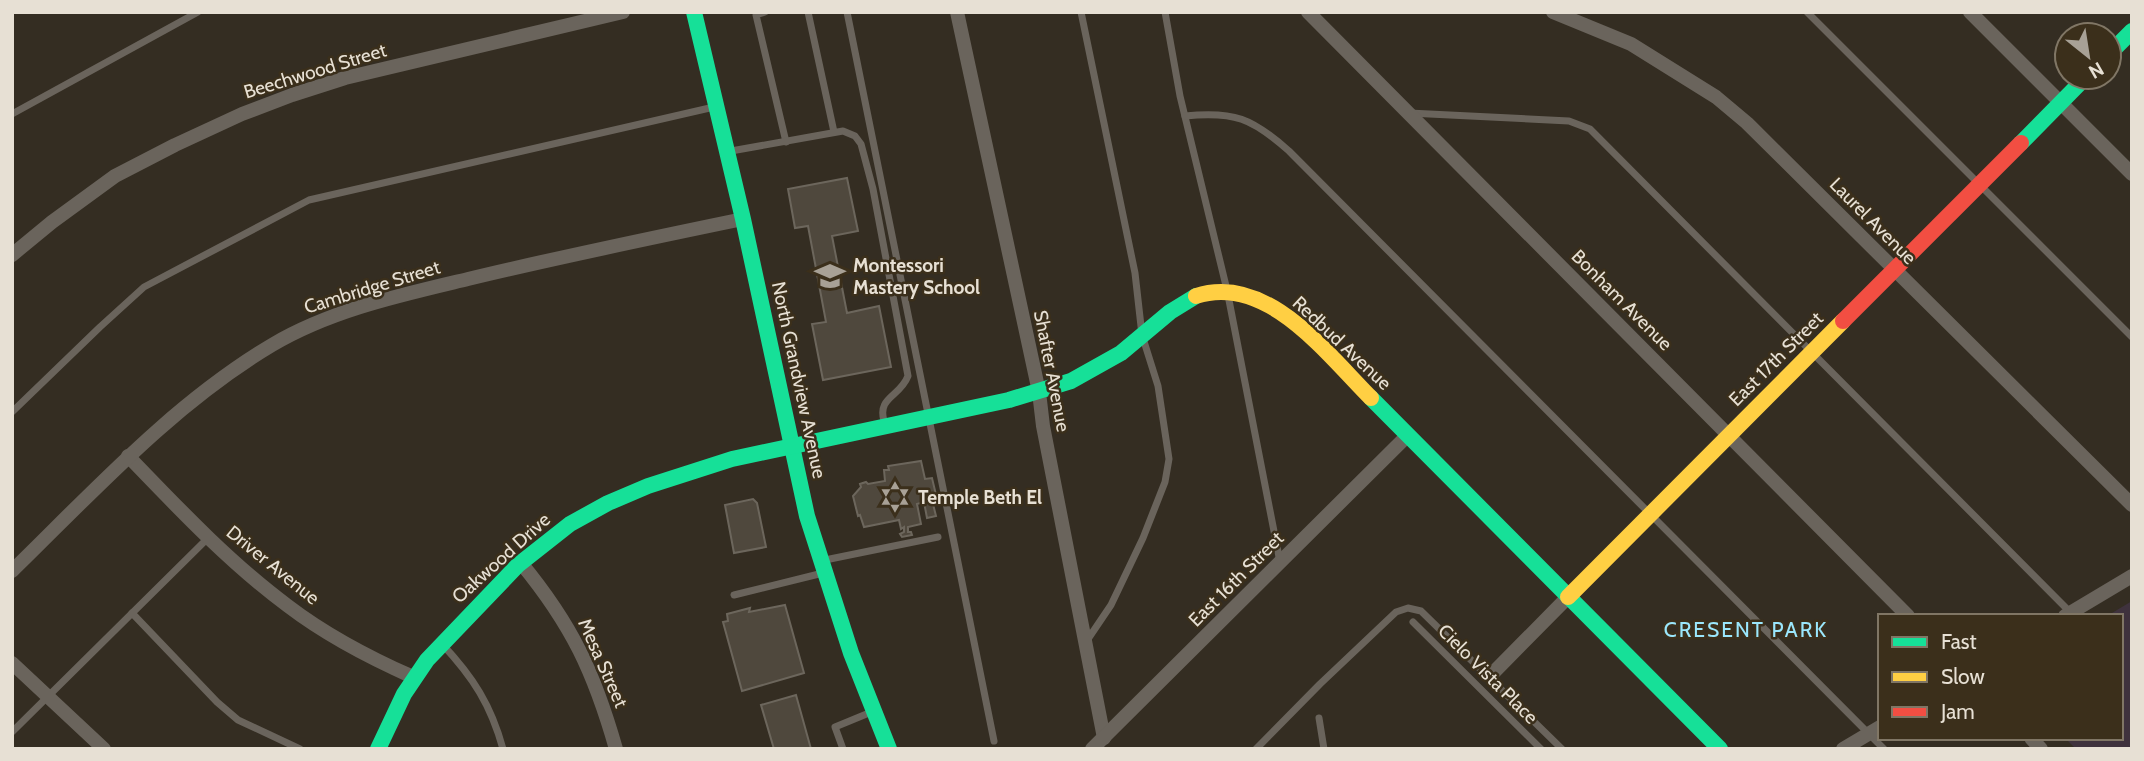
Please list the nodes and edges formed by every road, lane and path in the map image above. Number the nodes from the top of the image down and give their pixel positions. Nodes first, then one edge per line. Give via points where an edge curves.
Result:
1 (198, 12) edge
2 (623, 12) edge
3 (694, 12) edge
4 (765, 12) edge
5 (808, 12) edge
6 (847, 12) edge
7 (957, 12) edge
8 (1081, 12) edge
9 (1165, 12) edge
10 (1308, 12) edge
11 (1328, 12) edge
12 (1553, 12) edge
13 (1807, 12) edge
14 (1970, 12) edge
15 (1328, 33) junction
16 (2072, 91) edge
17 (2060, 103) junction
18 (716, 107) junction
19 (1408, 113) junction
20 (12, 114) edge
21 (1185, 116) junction
22 (834, 132) junction
23 (786, 142) junction
24 (728, 152) junction
25 (2132, 174) edge
26 (1978, 185) junction
27 (743, 219) junction
28 (12, 255) edge
29 (1895, 269) junction
30 (1227, 290) junction
31 (1142, 335) junction
32 (2132, 337) edge
33 (1812, 352) junction
34 (1039, 392) junction
35 (12, 412) edge
36 (928, 416) junction
37 (885, 425) junction
38 (1408, 436) junction
39 (1729, 436) junction
40 (791, 444) junction
41 (128, 456) junction
42 (2132, 505) edge
43 (1651, 514) junction
44 (208, 537) junction
45 (938, 537) dead end
46 (1280, 562) junction
47 (521, 563) junction
48 (822, 567) junction
49 (12, 571) edge
50 (2132, 576) edge
51 (734, 595) dead end
52 (1568, 597) junction
53 (132, 613) junction
54 (1906, 614) edge
55 (2068, 614) edge
56 (1413, 622) dead end
57 (1085, 643) junction
58 (442, 644) junction
59 (12, 663) edge
60 (1495, 670) dead end
61 (413, 677) junction
62 (48, 697) junction
63 (873, 711) junction
64 (1319, 718) dead end
65 (1874, 730) edge
66 (12, 732) edge
67 (1104, 738) junction
68 (994, 741) dead end
69 (104, 749) edge
70 (300, 749) edge
71 (378, 749) edge
72 (503, 749) edge
73 (616, 749) edge
74 (842, 749) edge
75 (889, 749) edge
76 (1092, 749) edge
77 (1256, 749) edge
78 (1324, 749) edge
79 (1541, 749) edge
80 (1562, 749) edge
81 (1720, 749) edge
82 (1843, 749) edge

1 - 20 lane
2 - 28 street, Beechwood Street via 345,78 242,114 115,176
3 - 18 street, North Grandview Avenue
4 - 23 lane via 756,15
5 - 22 lane
6 - 36 lane
7 - 34 street, Shafter Avenue
8 - 31 lane via 1135,273
9 - 21 lane
10 - 15 street, Bonham Avenue
11 - 15 street
12 - 29 street, Laurel Avenue via 1631,44 1716,97
13 - 26 lane
14 - 17 street
15 - 19 street, Bonham Avenue
16 - 17 street, East 17th Street
17 - 25 street
17 - 26 street, East 17th Street
18 - 24 street, North Grandview Avenue
18 - 35 lane via 309,200 144,287
19 - 33 lane via 1569,121 1590,129
19 - 39 street, Bonham Avenue
21 - 30 lane
21 - 43 lane via 1234,117 1273,136
22 - 23 lane
22 - 37 lane via 850,133 861,144 908,376 883,404
23 - 24 lane
24 - 27 street, North Grandview Avenue
26 - 29 street, East 17th Street
26 - 32 lane
27 - 40 street, North Grandview Avenue
27 - 41 street, Cambridge Street via 435,287 309,326 230,372
29 - 33 street, East 17th Street
29 - 42 street, Laurel Avenue
30 - 31 street, Redbud Avenue via 1194,297
30 - 38 street, Redbud Avenue via 1257,298 1295,324
30 - 46 lane
31 - 34 street, Redbud Avenue via 1096,369
31 - 57 lane via 1164,422 1169,459 1165,482 1111,605
33 - 39 street, East 17th Street
33 - 55 lane
34 - 36 street, Redbud Avenue
34 - 57 street, Shafter Avenue
36 - 37 street, Redbud Avenue
36 - 68 lane
37 - 40 street, Redbud Avenue
38 - 46 street, East 16th Street
38 - 52 street, Redbud Avenue
39 - 43 street, East 17th Street
39 - 54 street, Bonham Avenue
40 - 47 street, Oakwood Drive via 640,489 568,525
40 - 48 street, North Grandview Avenue
41 - 44 street, Driver Avenue
41 - 49 street, Cambridge Street
43 - 52 street, East 17th Street
43 - 65 lane
44 - 53 lane
44 - 61 street, Driver Avenue via 288,607 368,657
45 - 48 lane
46 - 67 street, East 16th Street
47 - 58 street, Oakwood Drive
47 - 73 street, Mesa Street via 579,646
48 - 51 lane
48 - 63 street, North Grandview Avenue
50 - 55 street
52 - 60 street, East 17th Street
52 - 81 street, Redbud Avenue
53 - 62 lane
53 - 70 lane via 238,720
56 - 79 lane, Cielo Vista Place
57 - 67 street, Shafter Avenue
58 - 61 street, Oakwood Drive
58 - 72 lane via 478,687
59 - 62 street
61 - 71 street, Oakwood Drive
62 - 66 lane
62 - 69 street
63 - 74 lane via 835,727
63 - 75 street, North Grandview Avenue
64 - 78 lane
65 - 82 street
67 - 76 street, East 16th Street
77 - 80 lane via 1396,612 1408,608 1422,611

